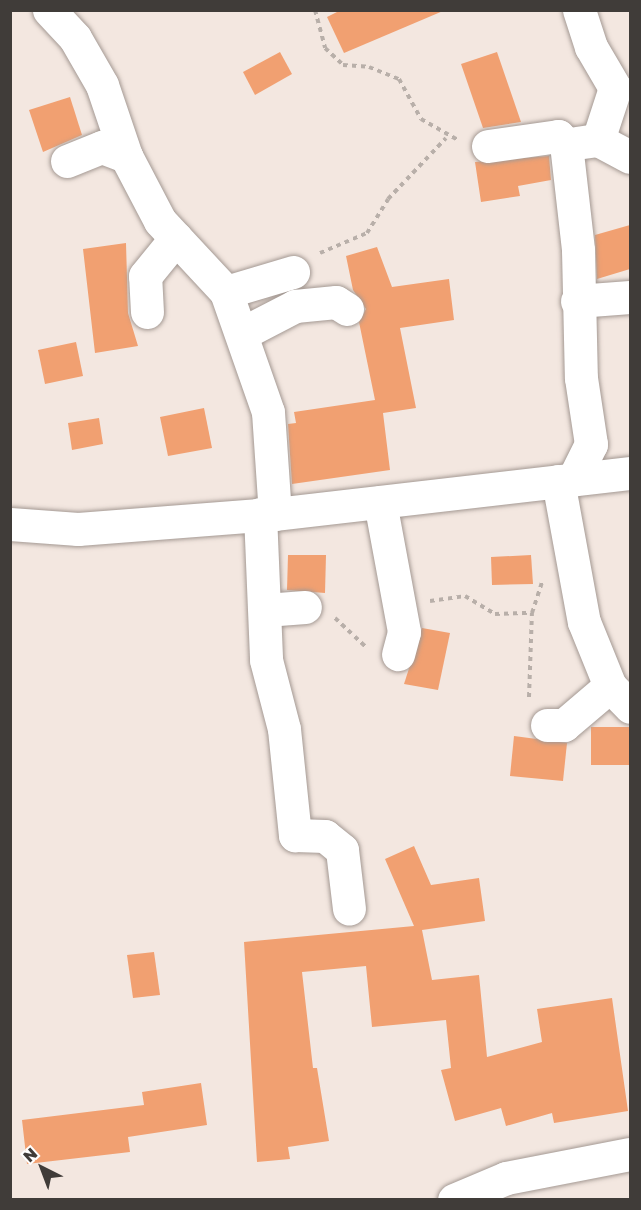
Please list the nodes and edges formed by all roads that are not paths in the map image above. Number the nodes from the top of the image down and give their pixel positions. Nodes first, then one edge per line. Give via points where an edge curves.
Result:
1 (49, 10) edge
2 (579, 10) edge
3 (622, 100) edge
4 (598, 140) junction
5 (566, 144) junction
6 (488, 146) road end
7 (126, 156) junction
8 (630, 157) edge
9 (67, 161) dead end
10 (176, 238) junction
11 (293, 272) road end
12 (226, 292) junction
13 (630, 297) edge
14 (577, 301) junction
15 (347, 309) dead end
16 (147, 312) dead end
17 (243, 333) junction
18 (630, 473) edge
19 (566, 480) junction
20 (380, 502) junction
21 (268, 514) junction
22 (10, 524) edge
23 (305, 607) road end
24 (265, 610) junction
25 (398, 654) road end
26 (620, 696) edge
27 (547, 725) road end
28 (349, 909) dead end
29 (630, 1154) edge
30 (454, 1200) edge

1 - 7 street via 75,38 102,86
2 - 3 street via 591,47
3 - 4 street
4 - 5 street
4 - 8 street
5 - 6 street via 558,136
5 - 14 street via 578,250
7 - 9 street via 102,147
7 - 10 street via 160,221
10 - 12 street
10 - 16 street via 145,276
11 - 12 street
12 - 17 street
13 - 14 street
14 - 19 street via 591,444
15 - 17 street via 336,302 295,306
17 - 21 street via 268,412
18 - 19 street
19 - 20 street
19 - 26 street via 572,568 584,622
20 - 21 street
20 - 25 street via 404,632
21 - 22 street via 78,529
21 - 24 street
23 - 24 street
24 - 28 street via 266,660 284,729 295,835 325,836 342,850
26 - 27 street via 564,725
29 - 30 street via 506,1178

